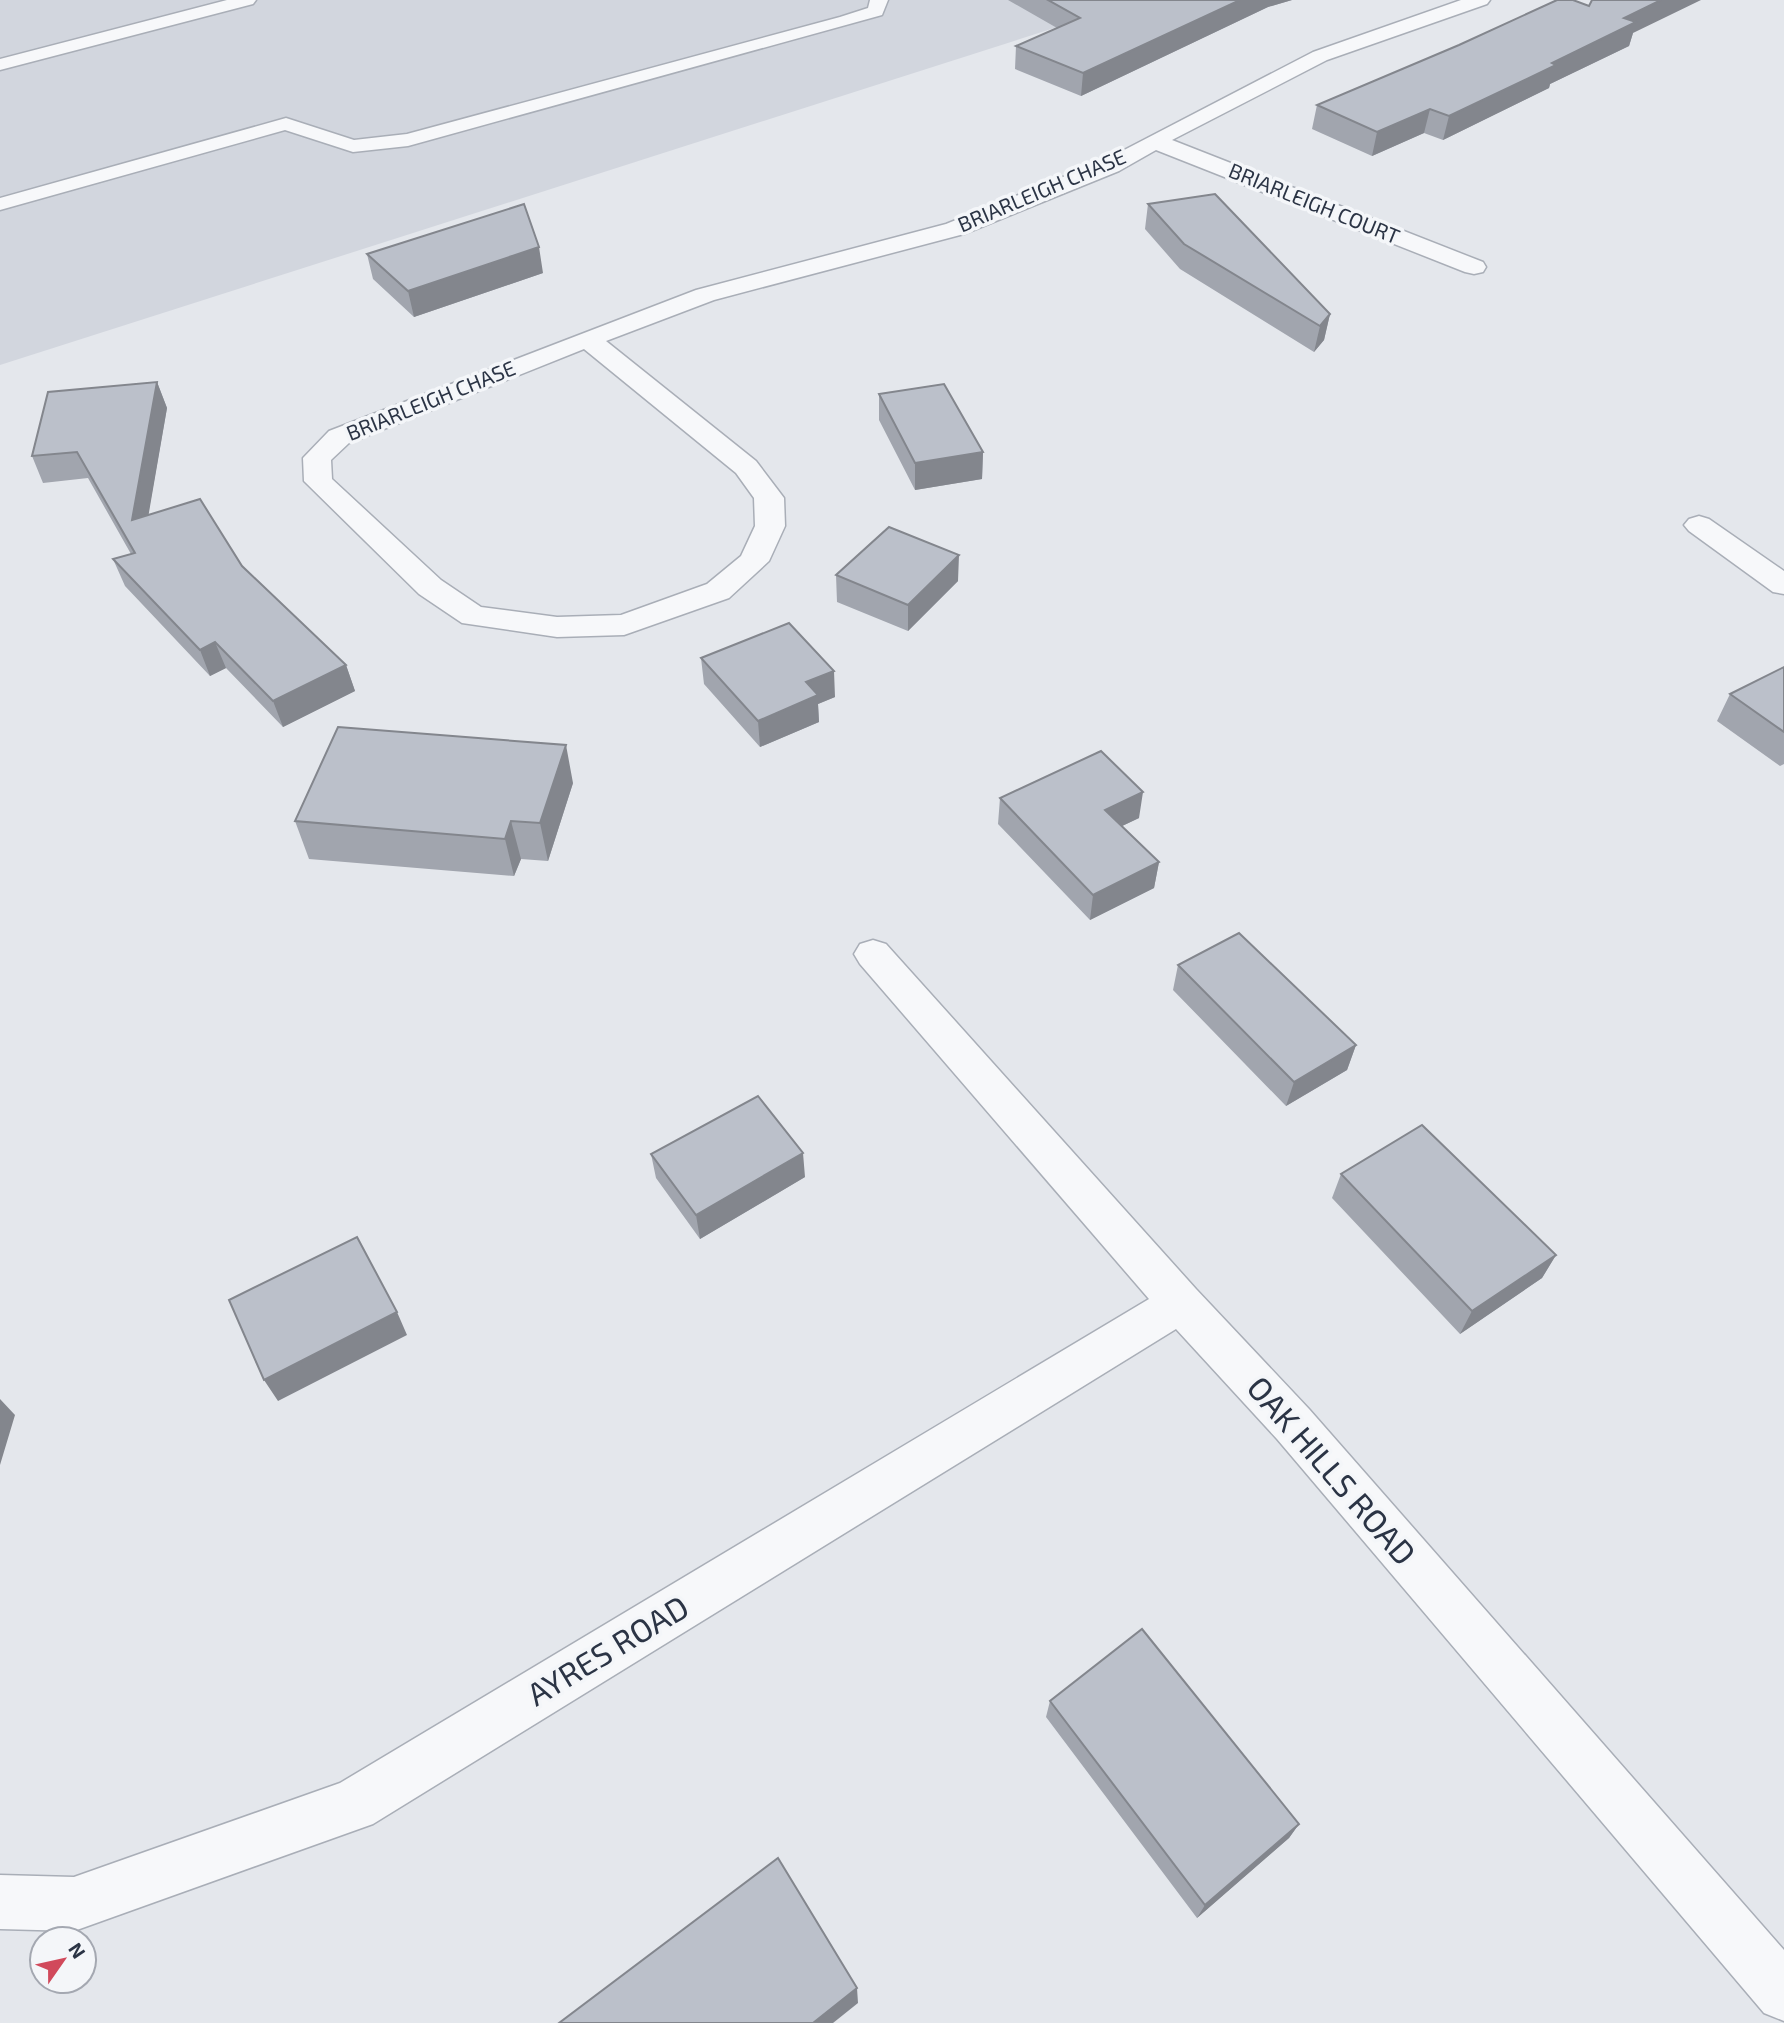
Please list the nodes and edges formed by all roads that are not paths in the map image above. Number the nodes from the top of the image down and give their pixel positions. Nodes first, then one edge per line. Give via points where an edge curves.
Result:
1 (247, 0) edge
2 (879, 0) edge
3 (1480, 0) edge
4 (0, 65) edge
5 (1154, 141) junction
6 (0, 204) edge
7 (1474, 267) dead end
8 (587, 339) junction
9 (1699, 525) dead end
10 (1784, 585) edge
11 (873, 954) dead end
12 (1180, 1303) junction
13 (0, 1902) edge
14 (1784, 1993) edge

1 - 4 lane
2 - 6 lane via 876,11 846,21 408,140 353,146 286,124
3 - 5 street, BRIARLEIGH CHASE via 1320,56
5 - 7 street, BRIARLEIGH COURT
5 - 8 street, BRIARLEIGH CHASE via 1111,166 955,229 705,295
8 - 8 street, BRIARLEIGH CHASE via 339,437 317,458 318,481 430,587 473,617 557,627 624,625 718,590 754,561 771,526 769,498 746,467
9 - 10 street
11 - 12 street, OAK HILLS ROAD
12 - 13 street, AYRES ROAD via 354,1805 74,1904
12 - 14 street, OAK HILLS ROAD via 1293,1424

